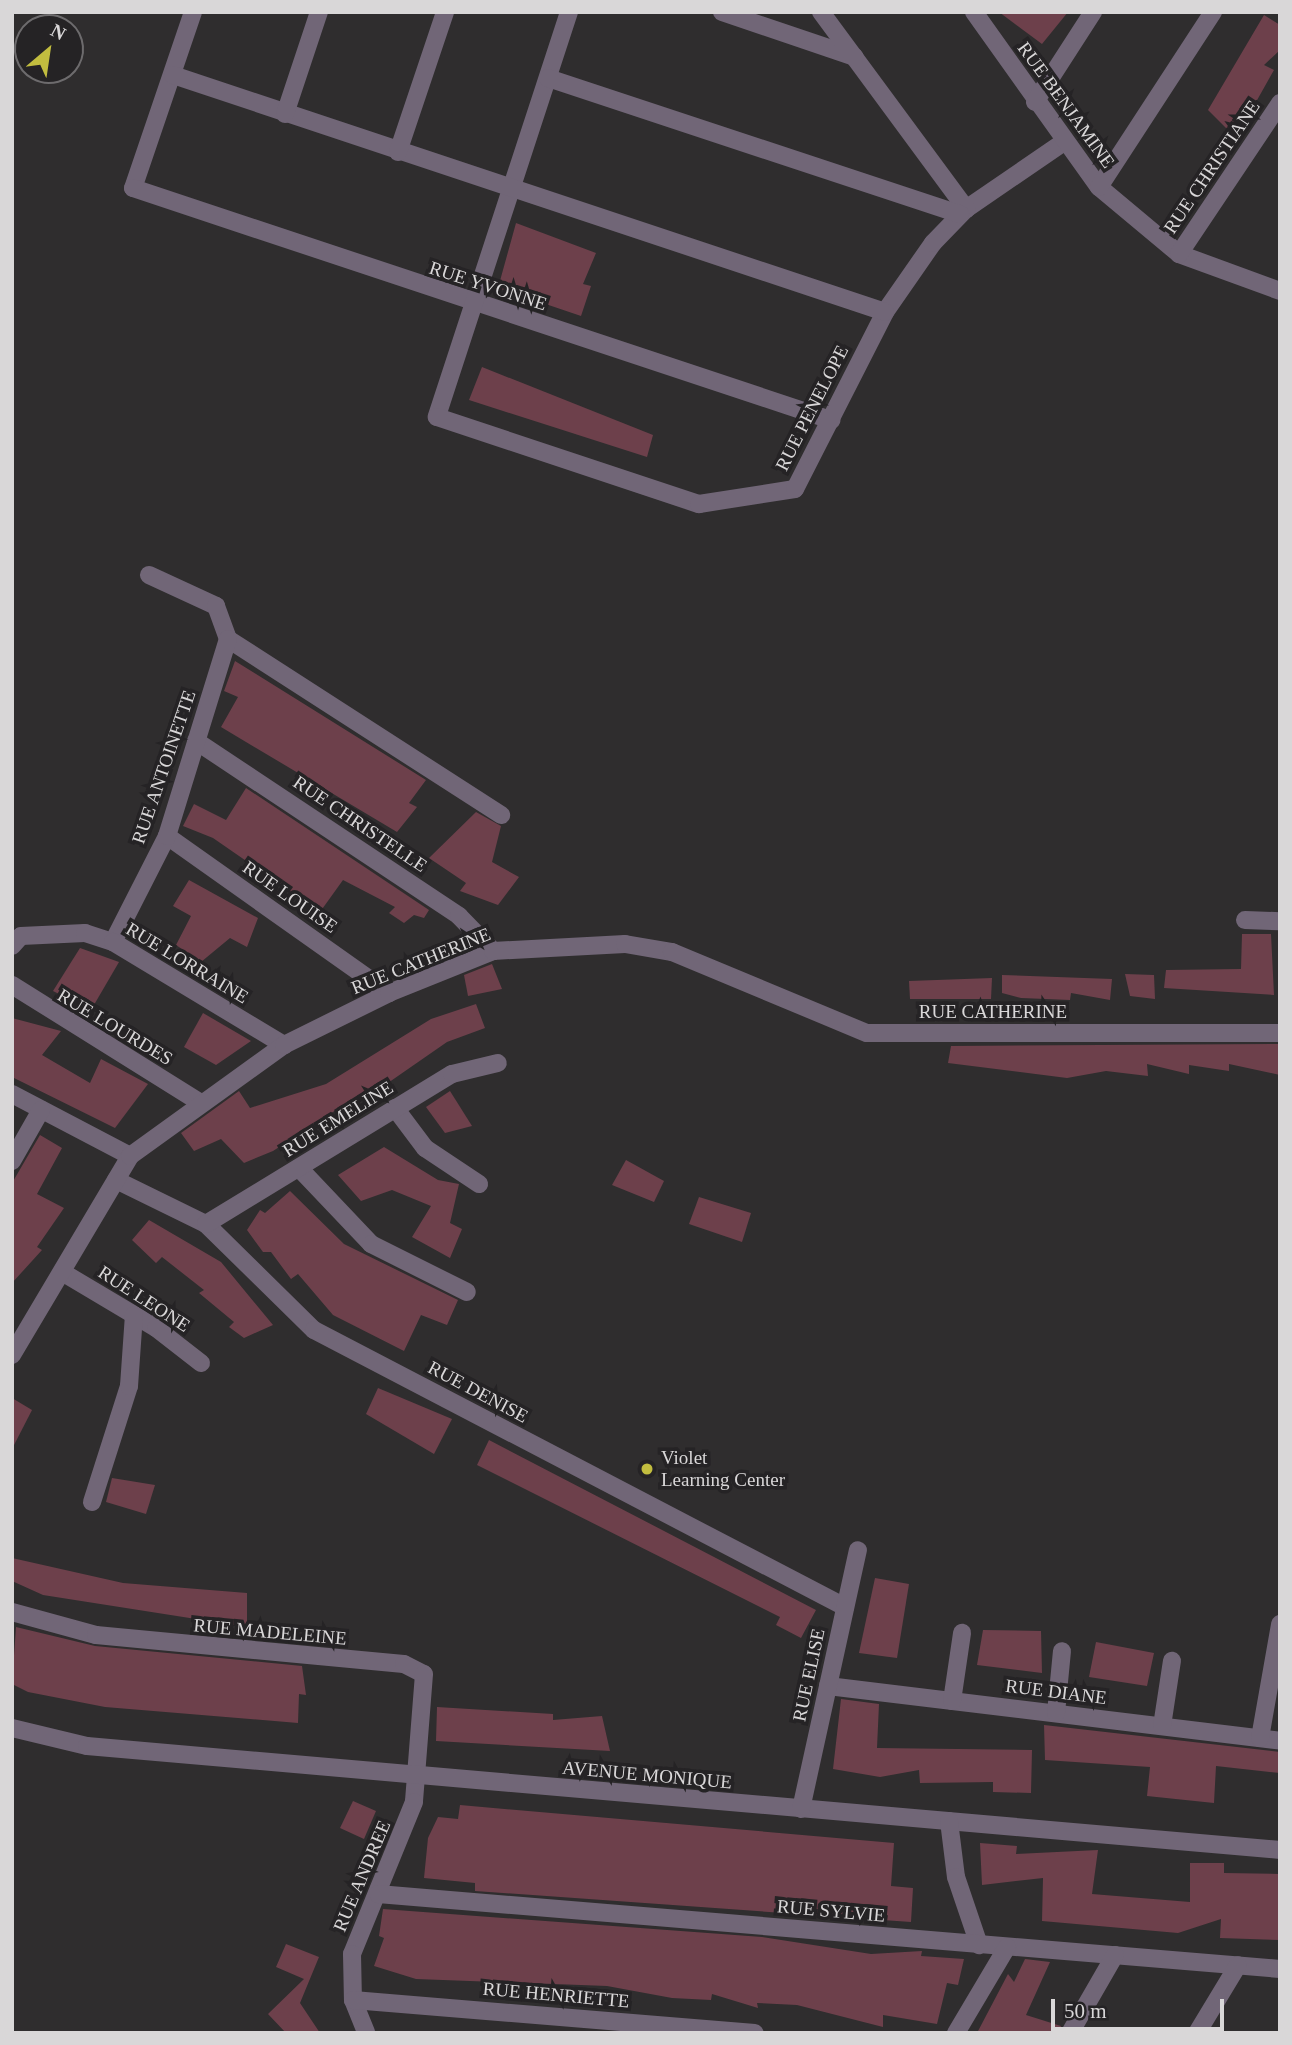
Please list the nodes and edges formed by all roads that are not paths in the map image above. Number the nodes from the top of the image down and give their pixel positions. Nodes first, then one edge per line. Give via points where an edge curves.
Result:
1 (193, 12) edge
2 (319, 12) edge
3 (445, 12) edge
4 (569, 12) edge
5 (722, 12) edge
6 (821, 12) edge
7 (974, 12) edge
8 (1093, 12) edge
9 (1213, 12) edge
10 (855, 57) junction
11 (173, 75) junction
12 (548, 78) junction
13 (1035, 102) junction
14 (1280, 103) edge
15 (285, 114) junction
16 (1064, 142) junction
17 (398, 152) junction
18 (1099, 187) junction
19 (511, 189) junction
20 (963, 211) junction
21 (1179, 254) junction
22 (1280, 291) edge
23 (474, 304) junction
24 (885, 312) junction
25 (831, 420) junction
26 (149, 575) dead end
27 (228, 639) junction
28 (196, 741) junction
29 (501, 815) dead end
30 (167, 836) junction
31 (1245, 920) dead end
32 (1280, 921) edge
33 (17, 941) edge
34 (113, 942) junction
35 (493, 951) junction
36 (12, 985) edge
37 (388, 993) junction
38 (1280, 1033) edge
39 (284, 1045) junction
40 (498, 1063) dead end
41 (12, 1094) edge
42 (199, 1102) junction
43 (395, 1108) junction
44 (41, 1110) junction
45 (130, 1156) junction
46 (12, 1161) edge
47 (299, 1168) junction
48 (116, 1180) junction
49 (479, 1184) dead end
50 (206, 1224) junction
51 (62, 1272) junction
52 (467, 1292) dead end
53 (134, 1315) junction
54 (12, 1356) edge
55 (201, 1363) dead end
56 (92, 1502) dead end
57 (858, 1550) dead end
58 (845, 1607) junction
59 (12, 1612) edge
60 (1280, 1624) edge
61 (962, 1633) dead end
62 (1062, 1651) dead end
63 (1172, 1661) dead end
64 (828, 1686) junction
65 (952, 1701) junction
66 (1056, 1713) junction
67 (1162, 1726) junction
68 (12, 1728) edge
69 (1260, 1738) junction
70 (1280, 1741) edge
71 (417, 1776) junction
72 (801, 1809) junction
73 (949, 1821) junction
74 (1280, 1850) edge
75 (378, 1894) junction
76 (979, 1945) junction
77 (1007, 1947) junction
78 (1115, 1955) junction
79 (1237, 1965) junction
80 (1280, 1969) edge
81 (353, 2000) junction
82 (366, 2033) edge
83 (755, 2033) edge
84 (956, 2033) edge
85 (1070, 2033) edge
86 (1197, 2033) edge

1 - 11 street
2 - 15 street
3 - 17 street
4 - 12 street
5 - 10 street
6 - 10 street
7 - 13 street, RUE BENJAMINE
8 - 13 street
9 - 18 street
10 - 20 street
11 - 15 street
11 - 23 street, RUE YVONNE via 133,188
12 - 19 street
12 - 20 street
13 - 16 street, RUE BENJAMINE
14 - 21 street, RUE CHRISTIANE
15 - 17 street
16 - 18 street, RUE BENJAMINE
16 - 20 street, RUE PENELOPE
17 - 19 street
18 - 21 street, RUE BENJAMINE
19 - 23 street
19 - 24 street
20 - 24 street, RUE PENELOPE
21 - 22 street, RUE BENJAMINE
23 - 25 street, RUE YVONNE
23 - 25 street, RUE PENELOPE via 437,417 699,505 795,489
24 - 25 street, RUE PENELOPE
26 - 27 street via 216,606
27 - 28 street, RUE ANTOINETTE
27 - 29 street
28 - 30 street, RUE ANTOINETTE
28 - 35 street, RUE CHRISTELLE via 459,916
30 - 34 street, RUE ANTOINETTE
30 - 37 street, RUE LOUISE
31 - 32 street
33 - 34 street, RUE LORRAINE via 85,933
34 - 39 street, RUE LORRAINE
35 - 37 street, RUE CATHERINE
35 - 38 street, RUE CATHERINE via 625,944 672,953 867,1033
36 - 42 street, RUE LOURDES
37 - 39 street, RUE CATHERINE
39 - 42 street, RUE CATHERINE
40 - 43 street, RUE EMELINE via 452,1074
41 - 44 street
42 - 45 street, RUE CATHERINE
43 - 47 street, RUE EMELINE
43 - 49 street via 425,1148
44 - 45 street
44 - 46 street
45 - 48 street, RUE CATHERINE
47 - 50 street, RUE EMELINE
47 - 52 street via 371,1244
48 - 50 street, RUE DENISE
48 - 51 street, RUE CATHERINE
50 - 58 street, RUE DENISE via 314,1330
51 - 53 street, RUE LEONE
51 - 54 street, RUE CATHERINE
53 - 55 street, RUE LEONE
53 - 56 street via 129,1386
57 - 58 street, RUE ELISE
58 - 64 street, RUE ELISE
59 - 71 street, RUE MADELEINE via 96,1635 404,1664 424,1674
60 - 69 street
61 - 65 street
62 - 66 street
63 - 67 street
64 - 65 street, RUE DIANE
64 - 72 street, RUE ELISE
65 - 66 street, RUE DIANE
66 - 67 street, RUE DIANE
67 - 69 street, RUE DIANE
68 - 71 street, AVENUE MONIQUE via 87,1746
69 - 70 street, RUE DIANE
71 - 72 street, AVENUE MONIQUE
71 - 75 street, RUE ANDREE via 414,1802
72 - 73 street, AVENUE MONIQUE
73 - 74 street, AVENUE MONIQUE
73 - 76 street via 956,1877
75 - 76 street, RUE SYLVIE
75 - 81 street, RUE ANDREE via 352,1954
76 - 77 street, RUE SYLVIE
77 - 78 street, RUE SYLVIE
77 - 84 street
78 - 79 street, RUE SYLVIE
78 - 85 street
79 - 80 street, RUE SYLVIE
79 - 86 street
81 - 82 street, RUE ANDREE
81 - 83 street, RUE HENRIETTE

